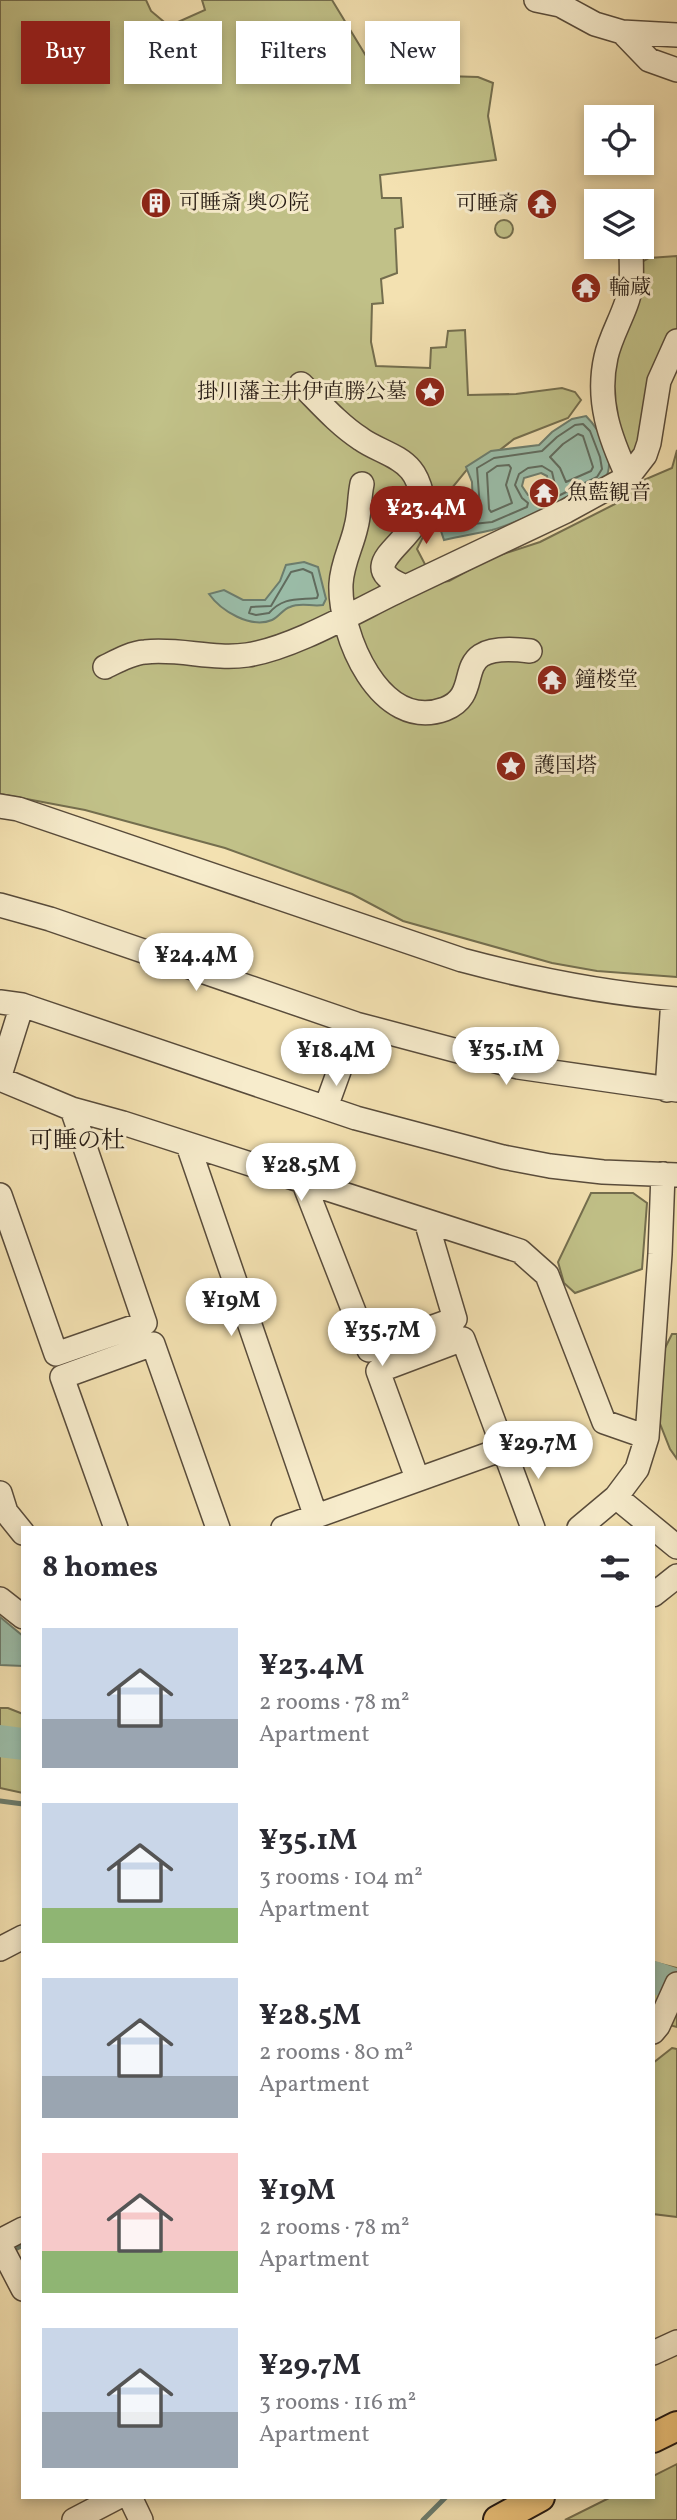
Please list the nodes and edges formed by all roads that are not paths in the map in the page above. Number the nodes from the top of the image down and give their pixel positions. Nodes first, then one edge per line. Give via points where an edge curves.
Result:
1 (536, 0) edge
2 (560, 2) edge
3 (622, 32) junction
4 (677, 35) edge
5 (677, 70) edge
6 (631, 259) edge
7 (677, 341) edge
8 (301, 384) dead end
9 (628, 477) junction
10 (362, 484) dead end
11 (406, 587) junction
12 (346, 615) junction
13 (530, 651) dead end
14 (105, 667) dead end
15 (0, 806) edge
16 (0, 905) edge
17 (675, 999) edge
18 (11, 1004) edge
19 (356, 1024) junction
20 (0, 1077) edge
21 (672, 1090) edge
22 (326, 1107) junction
23 (72, 1109) junction
24 (188, 1145) junction
25 (670, 1174) edge
26 (303, 1181) junction
27 (0, 1195) edge
28 (426, 1221) junction
29 (669, 1255) edge
30 (647, 1437) junction
31 (503, 1449) junction
32 (417, 1478) junction
33 (0, 1493) edge
34 (617, 1497) junction
35 (316, 1517) junction
36 (115, 1526) edge
37 (217, 1526) edge
38 (289, 1526) edge
39 (532, 1526) edge
40 (581, 1526) edge
41 (652, 1526) edge
42 (655, 1529) edge
43 (21, 1531) edge
44 (677, 1547) edge
45 (677, 1576) edge
46 (655, 1593) edge
47 (0, 1598) edge
48 (21, 1615) edge
49 (21, 1938) edge
50 (0, 1949) edge
51 (677, 1984) edge
52 (655, 2029) edge
53 (21, 2230) edge
54 (0, 2243) edge
55 (21, 2285) edge
56 (677, 2342) edge
57 (655, 2352) edge
58 (677, 2426) edge
59 (655, 2437) edge
60 (114, 2499) edge
61 (131, 2499) edge
62 (534, 2499) edge
63 (504, 2510) edge
64 (74, 2520) edge
65 (141, 2520) edge

1 - 2 street
2 - 3 street via 595,24
3 - 4 street
3 - 5 street via 649,60
6 - 9 street via 631,287 606,358 604,392 610,439
7 - 9 street via 659,381 645,455
8 - 11 street via 344,426 400,461 417,480 422,510 381,569 390,581
9 - 11 street
10 - 12 street via 357,526 342,574
11 - 12 street
12 - 13 street via 369,679 403,708 430,713 448,708 463,696 478,657 497,650
12 - 14 street via 273,649 249,655 142,652
15 - 17 street via 462,960 533,979
16 - 19 street
17 - 21 street
18 - 20 street
18 - 22 street
19 - 21 street via 518,1067
19 - 22 street
20 - 23 street
22 - 25 street via 503,1157 603,1172
23 - 24 street
23 - 27 street via 145,1323 56,1354
24 - 26 street
24 - 35 street
25 - 29 street
26 - 28 street
26 - 28 street via 369,1350 455,1319
28 - 30 street via 520,1251 547,1275 604,1422
29 - 30 street
30 - 34 street via 637,1469
31 - 32 street
31 - 32 street via 463,1339 378,1371
31 - 39 street
32 - 35 street
33 - 43 street via 6,1512
34 - 40 street
34 - 41 street
35 - 38 street
36 - 37 street via 62,1377 153,1344
42 - 44 street
45 - 46 street
47 - 48 street
49 - 50 street
51 - 52 street
53 - 54 street
54 - 55 street
56 - 57 street
58 - 59 main road
60 - 64 street
61 - 65 street
62 - 63 main road

